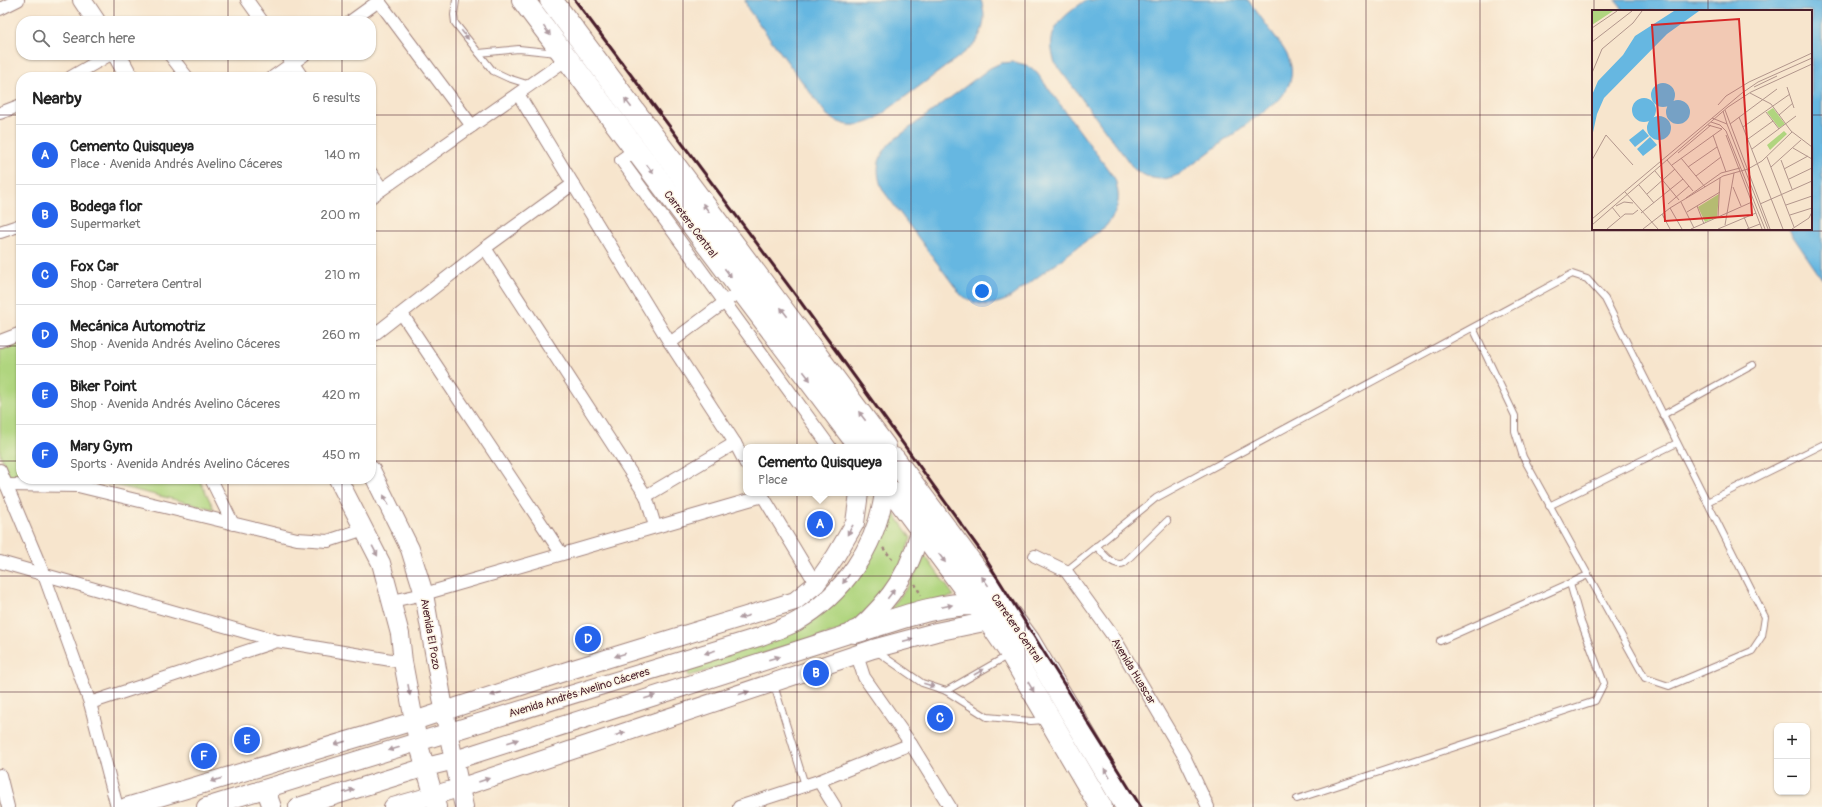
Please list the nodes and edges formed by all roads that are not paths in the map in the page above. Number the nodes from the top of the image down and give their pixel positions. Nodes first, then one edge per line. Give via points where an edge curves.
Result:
1 (18, 0) edge
2 (82, 0) edge
3 (379, 0) edge
4 (456, 0) edge
5 (524, 0) edge
6 (551, 0) edge
7 (252, 2) edge
8 (0, 9) edge
9 (93, 16) edge
10 (259, 16) edge
11 (358, 16) edge
12 (479, 53) junction
13 (565, 56) junction
14 (100, 60) edge
15 (120, 60) edge
16 (174, 60) edge
17 (289, 60) edge
18 (291, 60) edge
19 (80, 72) edge
20 (126, 72) edge
21 (183, 72) edge
22 (278, 72) edge
23 (299, 72) edge
24 (530, 85) junction
25 (518, 94) junction
26 (16, 106) edge
27 (0, 113) edge
28 (472, 126) junction
29 (376, 180) edge
30 (573, 184) junction
31 (382, 189) junction
32 (376, 193) edge
33 (16, 227) edge
34 (0, 232) edge
35 (485, 248) junction
36 (733, 296) junction
37 (402, 314) junction
38 (1473, 328) junction
39 (376, 333) edge
40 (16, 335) edge
41 (0, 341) edge
42 (793, 341) junction
43 (670, 343) junction
44 (1753, 365) dead end
45 (1663, 415) junction
46 (735, 443) junction
47 (1677, 443) junction
48 (828, 444) edge
49 (858, 444) edge
50 (882, 444) edge
51 (1822, 445) edge
52 (743, 458) edge
53 (897, 463) edge
54 (0, 470) edge
55 (376, 480) edge
56 (213, 484) edge
57 (341, 484) edge
58 (6, 485) junction
59 (646, 496) junction
60 (755, 496) edge
61 (763, 496) edge
62 (859, 496) edge
63 (884, 496) edge
64 (896, 496) edge
65 (924, 499) junction
66 (1707, 502) junction
67 (1549, 506) junction
68 (1167, 521) dead end
69 (233, 524) junction
70 (655, 526) junction
71 (920, 529) junction
72 (364, 530) junction
73 (1096, 546) junction
74 (561, 553) junction
75 (1035, 556) dead end
76 (0, 562) edge
77 (1066, 570) junction
78 (44, 575) junction
79 (1588, 575) junction
80 (1570, 583) junction
81 (816, 584) junction
82 (424, 594) junction
83 (392, 600) junction
84 (976, 604) junction
85 (770, 609) junction
86 (989, 621) junction
87 (856, 632) junction
88 (760, 637) junction
89 (277, 641) junction
90 (1440, 641) dead end
91 (865, 652) junction
92 (1011, 653) junction
93 (403, 662) junction
94 (672, 664) junction
95 (570, 670) junction
96 (773, 683) junction
97 (600, 686) junction
98 (682, 687) junction
99 (946, 691) junction
100 (90, 703) junction
101 (445, 711) junction
102 (588, 716) junction
103 (1050, 719) junction
104 (414, 721) junction
105 (448, 732) junction
106 (418, 742) junction
107 (596, 742) junction
108 (911, 744) junction
109 (455, 760) junction
110 (426, 767) junction
111 (0, 775) edge
112 (819, 781) junction
113 (805, 785) junction
114 (272, 787) junction
115 (459, 788) junction
116 (1297, 799) dead end
117 (436, 802) edge
118 (8, 807) edge
119 (117, 807) edge
120 (126, 807) edge
121 (206, 807) edge
122 (272, 807) edge
123 (298, 807) edge
124 (393, 807) edge
125 (464, 807) edge
126 (739, 807) edge
127 (835, 807) edge
128 (950, 807) edge
129 (1100, 807) edge
130 (1127, 807) edge
131 (1208, 807) edge

1 - 8 street
2 - 9 street
3 - 11 street
3 - 28 street
4 -> 12 lane via 455,23
5 -> 13 highway, Carretera Central
42 -> 6 highway, Carretera Central
7 - 10 street
12 - 13 lane via 519,49
12 - 24 lane via 493,71
13 - 24 street
13 - 36 highway, Carretera Central via 635,150
14 - 19 street
15 - 20 street
16 - 21 street
17 - 22 street
18 - 23 street
24 - 25 street
25 - 28 street
25 - 30 street
26 - 27 street
28 - 31 street
29 - 31 street
30 - 35 street
30 - 43 street
31 - 32 street
33 - 34 street
35 - 37 street
35 - 59 street
36 - 42 highway, Carretera Central
36 - 43 street
36 - 48 street
37 - 39 street
37 - 74 street
38 - 45 lane via 1572,274 1587,279 1605,299
38 - 67 lane via 1515,416 1515,431 1523,456
38 - 73 lane via 1156,498
40 - 41 street
42 -> 49 highway, Carretera Central
50 -> 42 highway, Carretera Central
43 - 46 street
44 - 45 lane
45 - 47 lane
46 - 52 street
46 - 59 street
47 - 66 lane
47 - 67 lane
51 - 66 lane
53 - 65 highway, Carretera Central
54 - 58 street
82 -> 55 street, Avenida El Pozo via 410,549
56 - 69 street
57 - 72 street
58 - 69 street via 78,486
58 - 78 street
59 - 70 street
60 - 70 street
61 - 81 street
62 -> 81 street via 855,523
63 -> 88 street, Avenida Andrés Avelino Cáceres via 873,535 857,564 840,587 823,603 795,622
64 - 71 highway, Carretera Central
65 - 71 street
130 -> 65 highway, Carretera Central via 1029,641
66 - 79 lane via 1765,617 1762,636 1752,650 1669,686 1645,678
67 - 79 lane
68 - 73 lane via 1120,565 1114,563
69 - 72 street via 297,539 328,541
70 - 74 street
71 -> 84 highway, Carretera Central
87 -> 71 street via 879,611 896,588 911,560
72 -> 83 street via 381,563
73 - 77 lane
74 - 82 street
75 - 77 street
76 - 78 street
77 - 131 street, Avenida Huascar via 1115,639 1184,756
78 - 89 street
78 - 100 street
79 - 80 lane
80 - 90 lane
80 - 116 lane via 1581,622 1604,683 1595,701
81 - 85 street via 795,601
82 - 83 street
82 - 101 street, Avenida El Pozo
83 - 93 street
84 - 86 highway, Carretera Central
87 -> 84 highway via 953,604
85 - 88 street
85 -> 95 street
91 -> 86 street via 936,632
86 - 92 highway, Carretera Central
98 -> 87 street
88 -> 94 street, Avenida Andrés Avelino Cáceres
89 - 93 street
89 - 100 street
91 - 96 street
91 -> 99 lane via 922,683
91 - 108 street via 864,677
99 -> 92 lane
92 -> 103 highway, Carretera Central
93 -> 104 street
94 - 97 street, Avenida Andrés Avelino Cáceres
94 - 98 street via 679,668 683,676
95 - 97 street
95 -> 101 street
107 -> 96 street
96 - 113 lane
97 - 105 street, Avenida Andrés Avelino Cáceres
102 -> 98 street
99 - 103 lane via 986,717 1031,721
100 - 119 street
101 - 104 street
101 - 105 street, Avenida El Pozo
102 - 107 street
109 -> 102 street
103 - 129 highway, Carretera Central
104 - 106 street
104 -> 120 street
105 - 106 street, Avenida Andrés Avelino Cáceres
105 - 109 street, Avenida El Pozo
106 - 110 street
106 -> 114 street, Avenida Andrés Avelino Cáceres
115 -> 107 street
108 - 112 street
108 - 128 street
109 - 110 street
109 - 115 street, Avenida El Pozo
110 - 117 street
123 -> 110 street
111 - 118 street
112 - 113 street
112 - 127 street
113 - 126 street
114 - 121 street, Avenida Andrés Avelino Cáceres
114 - 122 street via 268,796
115 - 117 street
115 - 125 street, Avenida El Pozo
117 - 124 street

